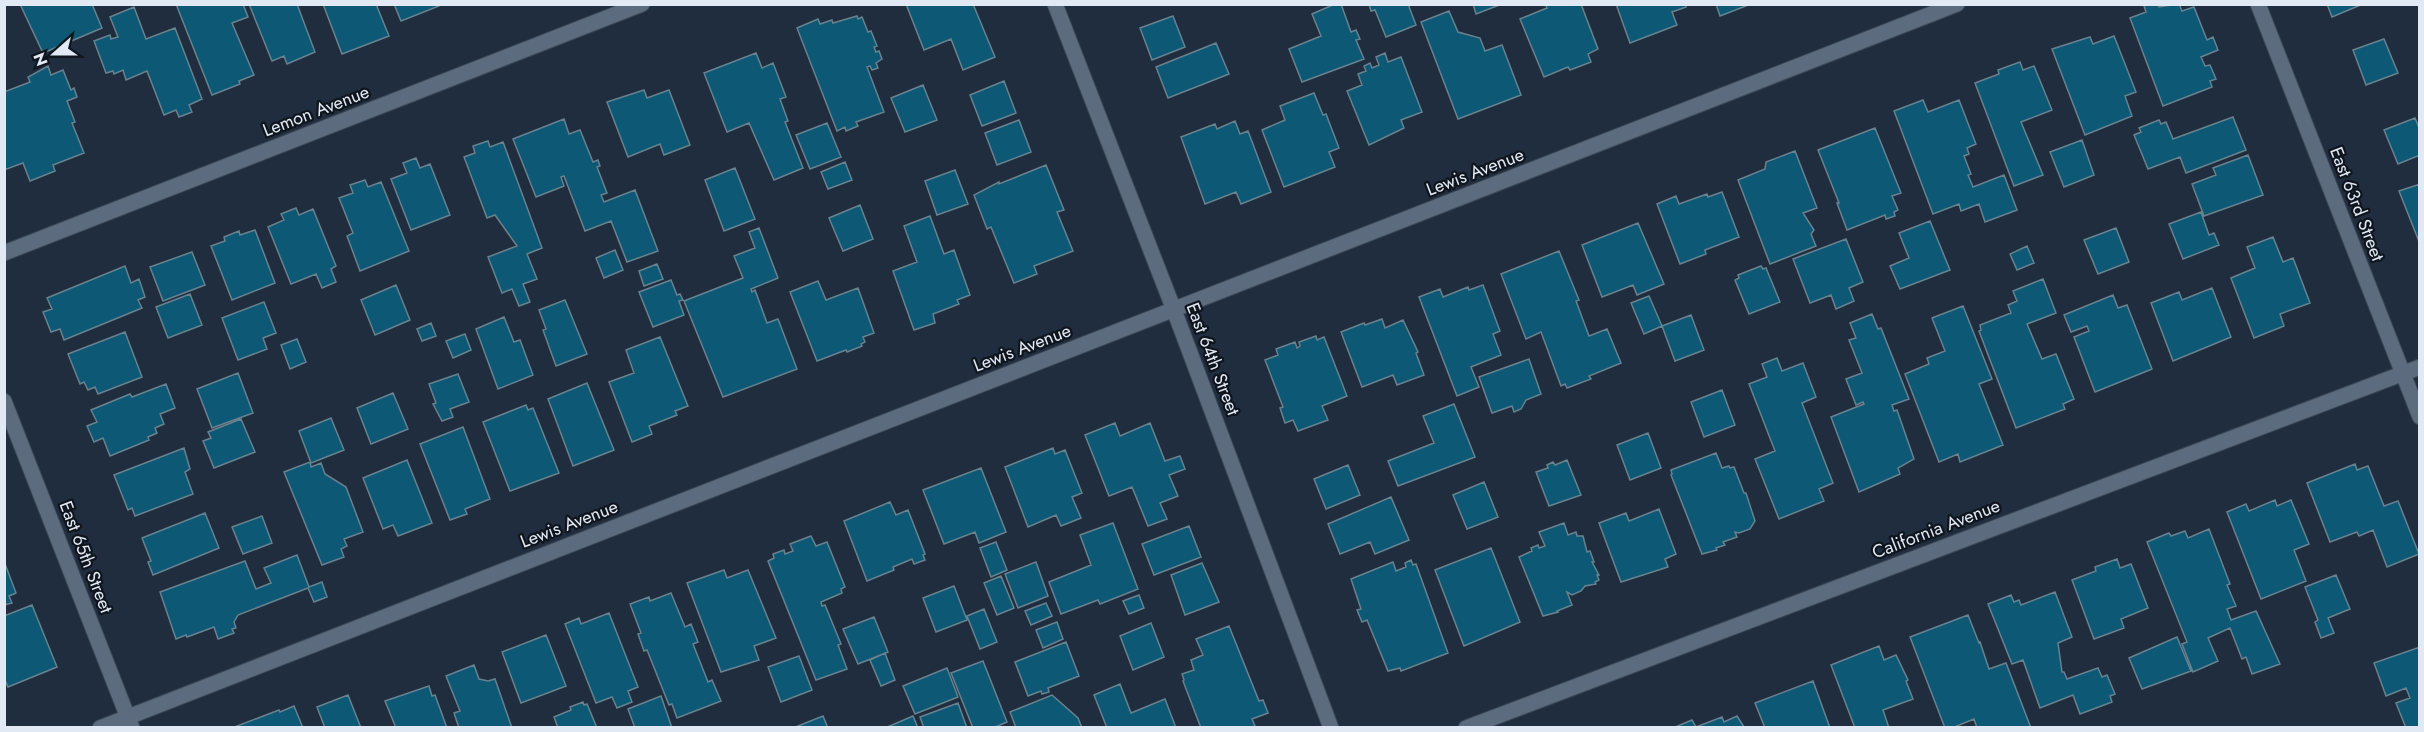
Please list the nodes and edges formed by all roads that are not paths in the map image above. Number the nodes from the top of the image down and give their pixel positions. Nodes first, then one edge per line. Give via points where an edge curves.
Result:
1 (642, 4) edge
2 (1055, 4) edge
3 (1957, 4) edge
4 (2258, 4) edge
5 (4, 253) edge
6 (1174, 310) junction
7 (2420, 367) edge
8 (2403, 374) junction
9 (4, 401) edge
10 (2420, 417) edge
11 (130, 722) edge
12 (100, 728) edge
13 (1331, 728) edge
14 (1466, 728) edge

1 - 5 street, Lemon Avenue
2 - 6 street, East 64th Street
3 - 6 street, Lewis Avenue
4 - 8 street, East 63rd Street
6 - 11 street, Lewis Avenue
6 - 13 street, East 64th Street
7 - 8 street, California Avenue
8 - 10 street, East 63rd Street
8 - 14 street, California Avenue
9 - 11 street, East 65th Street
11 - 12 street, Lewis Avenue

